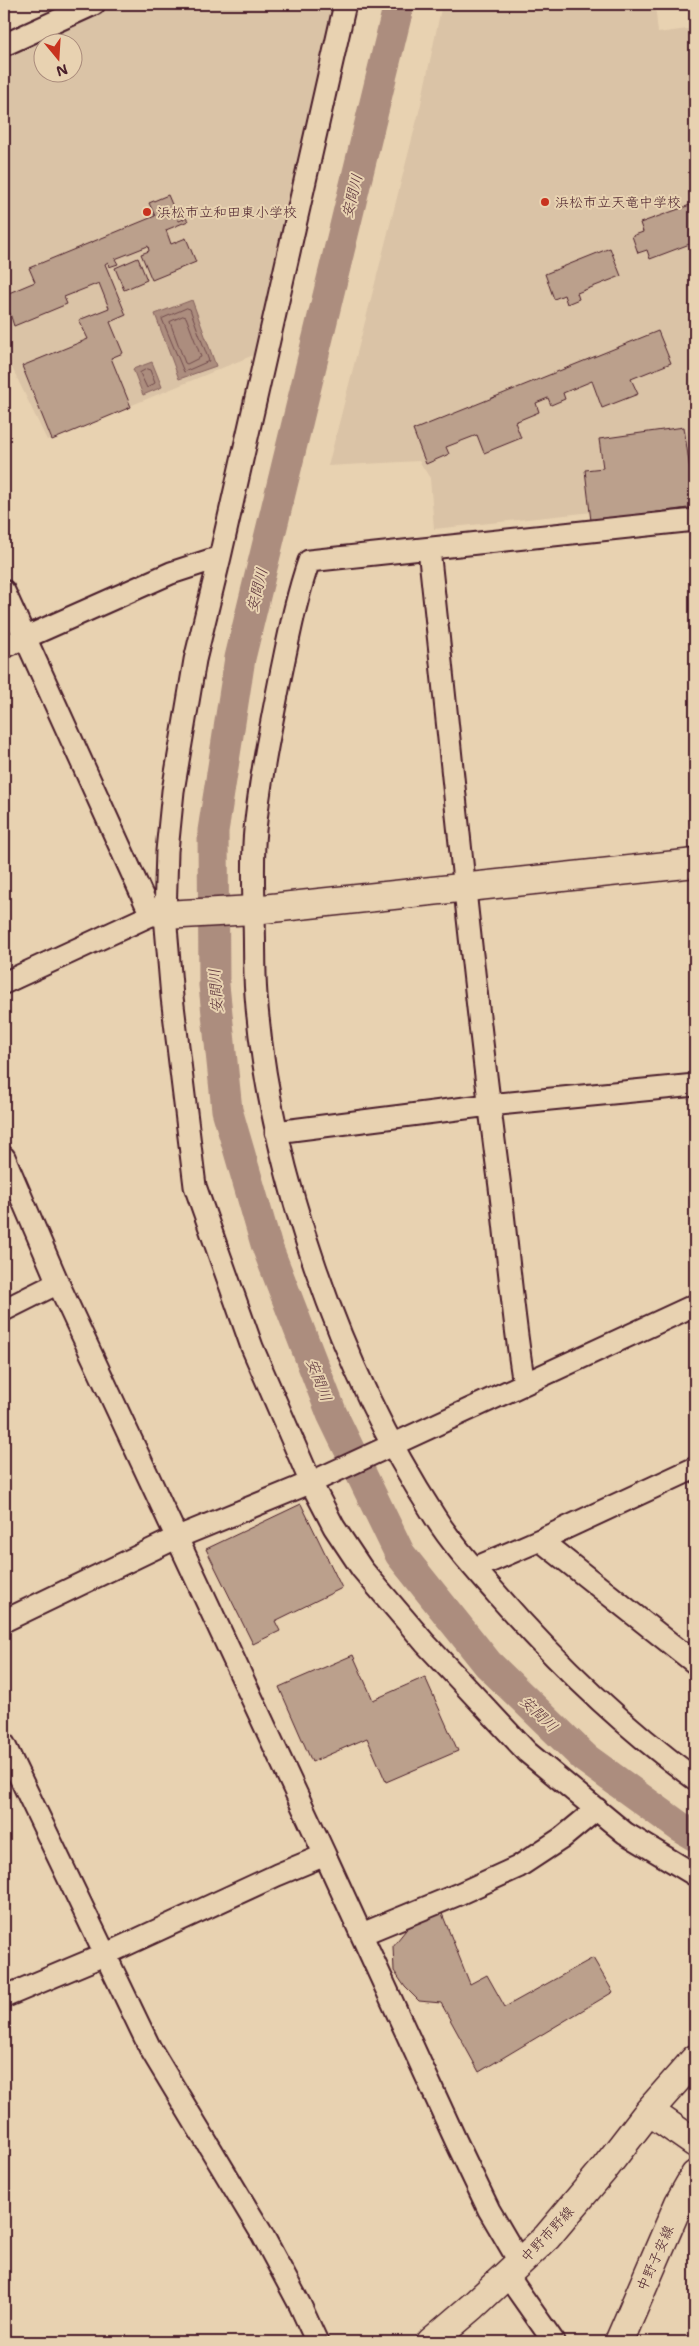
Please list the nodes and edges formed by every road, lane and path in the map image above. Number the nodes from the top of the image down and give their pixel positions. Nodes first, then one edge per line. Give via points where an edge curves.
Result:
1 (94, 4) edge
2 (345, 4) edge
3 (4, 45) edge
4 (695, 520) edge
5 (429, 549) junction
6 (220, 557) junction
7 (4, 591) edge
8 (24, 639) junction
9 (4, 647) edge
10 (695, 863) edge
11 (466, 888) junction
12 (253, 910) junction
13 (161, 915) junction
14 (4, 983) edge
15 (695, 1085) edge
16 (489, 1105) junction
17 (276, 1132) junction
18 (4, 1157) edge
19 (58, 1283) junction
20 (695, 1305) edge
21 (4, 1310) edge
22 (524, 1384) junction
23 (392, 1446) junction
24 (695, 1468) edge
25 (311, 1483) junction
26 (178, 1537) junction
27 (540, 1540) junction
28 (475, 1568) junction
29 (4, 1621) edge
30 (695, 1663) edge
31 (4, 1744) edge
32 (695, 1779) edge
33 (597, 1809) junction
34 (325, 1855) junction
35 (695, 1875) edge
36 (362, 1934) junction
37 (104, 1955) junction
38 (4, 1997) edge
39 (695, 2059) edge
40 (649, 2111) junction
41 (695, 2144) edge
42 (695, 2175) edge
43 (513, 2269) junction
44 (317, 2342) edge
45 (431, 2342) edge
46 (554, 2342) edge
47 (619, 2342) edge

1 - 3 street
2 - 6 street
4 - 5 street
5 - 11 street
5 - 12 street via 309,561 298,592 266,748 255,833
6 - 8 street via 171,573
6 - 13 street via 195,660 173,791
7 - 8 street
8 - 9 street
8 - 13 street
10 - 11 main road
11 - 12 main road
11 - 16 street
12 - 13 main road
12 - 17 street via 255,994
13 - 14 street
13 - 25 street via 195,1186 252,1347
15 - 16 street
16 - 17 street
16 - 22 street via 506,1233 514,1328
17 - 23 street via 321,1281
18 - 19 street
19 - 21 street
19 - 26 street
20 - 22 street
22 - 23 street
23 - 25 street
23 - 28 street via 437,1520
24 - 27 street
25 - 26 street
25 - 33 street via 334,1527 362,1569 425,1643 527,1752
26 - 29 street
26 - 34 street
27 - 28 street
27 - 30 street
28 - 32 street via 533,1635 620,1720
31 - 37 street
33 - 35 street via 626,1833
33 - 36 street via 562,1838 518,1866
34 - 36 street
34 - 37 street
36 - 43 street
37 - 38 street
37 - 44 street via 150,2048 262,2234
39 - 40 main road, 中野市野線
40 - 41 main road
40 - 43 main road, 中野市野線 via 547,2237
42 - 47 main road, 中野子安線
43 - 45 main road, 中野市野線
43 - 46 street

